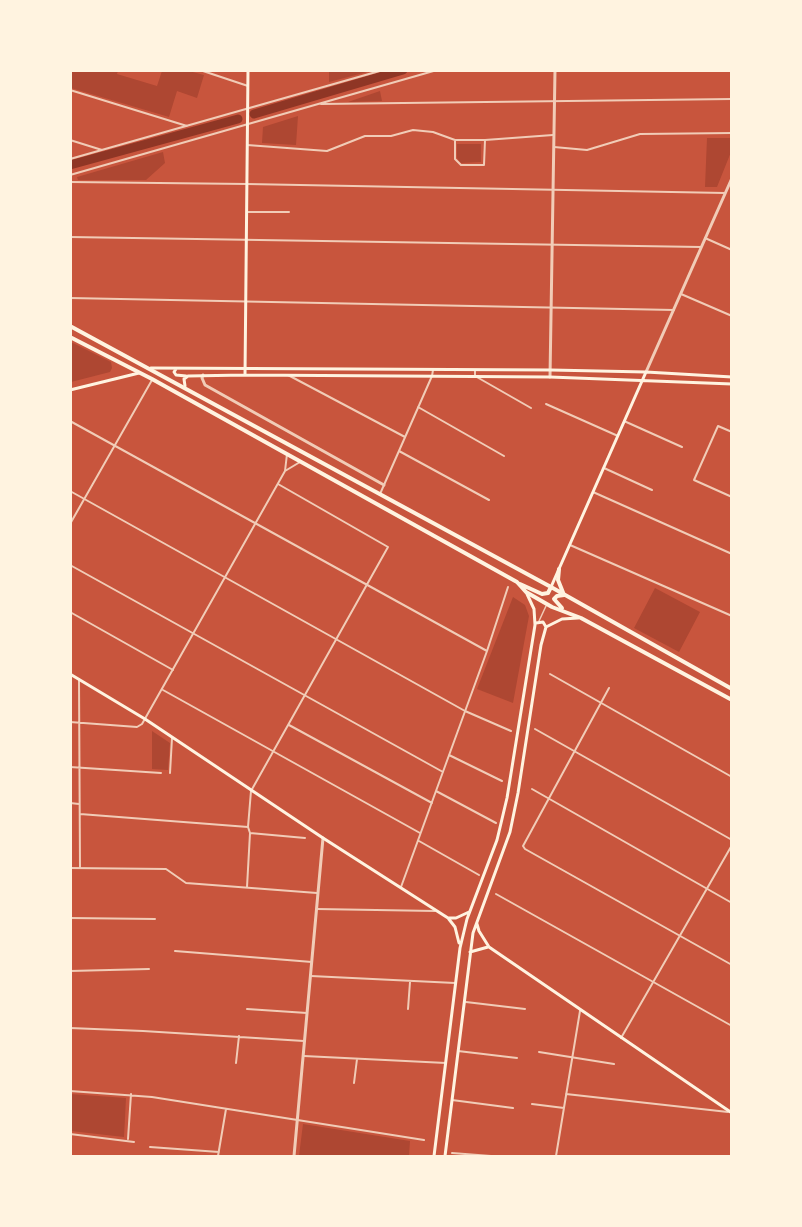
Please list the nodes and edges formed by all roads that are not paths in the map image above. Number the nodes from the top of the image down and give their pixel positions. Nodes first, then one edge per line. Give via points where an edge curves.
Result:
1 (200, 70) edge
2 (248, 70) edge
3 (383, 70) edge
4 (437, 70) edge
5 (555, 70) edge
6 (248, 86) junction
7 (70, 90) edge
8 (732, 99) edge
9 (555, 101) junction
10 (321, 104) junction
11 (248, 109) junction
12 (248, 124) junction
13 (187, 126) junction
14 (732, 133) edge
15 (554, 135) junction
16 (70, 140) edge
17 (455, 140) junction
18 (484, 141) junction
19 (247, 145) junction
20 (554, 147) junction
21 (102, 150) junction
22 (70, 159) edge
23 (70, 175) edge
24 (732, 178) edge
25 (70, 182) edge
26 (247, 184) junction
27 (730, 184) edge
28 (554, 190) junction
29 (725, 193) junction
30 (247, 212) junction
31 (289, 212) dead end
32 (70, 237) edge
33 (705, 238) junction
34 (246, 240) junction
35 (553, 244) junction
36 (701, 247) junction
37 (732, 250) edge
38 (681, 294) junction
39 (70, 298) edge
40 (246, 301) junction
41 (552, 307) junction
42 (674, 310) junction
43 (732, 316) edge
44 (70, 326) edge
45 (70, 337) edge
46 (245, 367) junction
47 (151, 368) junction
48 (177, 368) junction
49 (287, 368) junction
50 (376, 369) junction
51 (433, 369) junction
52 (475, 370) junction
53 (550, 370) junction
54 (646, 372) junction
55 (140, 373) junction
56 (204, 375) junction
57 (245, 375) junction
58 (287, 375) junction
59 (376, 375) junction
60 (188, 376) junction
61 (432, 376) junction
62 (475, 376) junction
63 (550, 377) junction
64 (732, 377) edge
65 (152, 379) junction
66 (643, 379) junction
67 (732, 384) edge
68 (184, 386) junction
69 (70, 390) edge
70 (546, 404) dead end
71 (418, 407) junction
72 (531, 408) dead end
73 (70, 421) edge
74 (624, 422) junction
75 (732, 432) edge
76 (618, 436) junction
77 (405, 437) junction
78 (115, 445) junction
79 (682, 447) dead end
80 (399, 451) junction
81 (287, 454) junction
82 (504, 456) dead end
83 (301, 462) junction
84 (604, 468) junction
85 (285, 471) junction
86 (278, 484) junction
87 (384, 485) junction
88 (652, 490) dead end
89 (70, 491) edge
90 (593, 492) junction
91 (380, 494) junction
92 (732, 497) edge
93 (85, 499) junction
94 (489, 500) dead end
95 (256, 523) junction
96 (70, 524) edge
97 (570, 545) junction
98 (732, 554) edge
99 (70, 565) edge
100 (559, 569) junction
101 (225, 577) junction
102 (517, 582) junction
103 (367, 584) junction
104 (551, 587) junction
105 (508, 588) dead end
106 (526, 592) junction
107 (564, 595) junction
108 (547, 604) junction
109 (565, 611) junction
110 (70, 612) edge
111 (732, 616) edge
112 (581, 618) junction
113 (539, 621) junction
114 (535, 625) junction
115 (546, 627) junction
116 (194, 633) junction
117 (336, 639) junction
118 (487, 651) junction
119 (173, 670) junction
120 (70, 674) edge
121 (550, 674) dead end
122 (79, 679) junction
123 (609, 688) dead end
124 (732, 689) edge
125 (162, 690) junction
126 (305, 695) junction
127 (732, 700) edge
128 (600, 705) junction
129 (465, 711) junction
130 (145, 719) junction
131 (70, 722) edge
132 (78, 723) junction
133 (289, 724) junction
134 (536, 729) dead end
135 (511, 731) dead end
136 (172, 738) junction
137 (273, 751) junction
138 (574, 753) junction
139 (449, 755) junction
140 (70, 766) edge
141 (78, 767) junction
142 (443, 772) junction
143 (161, 773) dead end
144 (170, 773) dead end
145 (732, 777) edge
146 (502, 781) dead end
147 (532, 789) dead end
148 (250, 791) junction
149 (436, 791) junction
150 (548, 798) junction
151 (432, 803) junction
152 (70, 804) edge
153 (79, 804) junction
154 (79, 814) junction
155 (496, 823) dead end
156 (248, 827) junction
157 (250, 833) junction
158 (420, 833) junction
159 (305, 838) dead end
160 (323, 838) junction
161 (732, 840) edge
162 (418, 841) junction
163 (732, 845) edge
164 (70, 868) edge
165 (80, 868) junction
166 (479, 875) dead end
167 (247, 887) junction
168 (401, 887) junction
169 (707, 889) junction
170 (318, 893) junction
171 (496, 894) dead end
172 (732, 903) edge
173 (317, 909) junction
174 (438, 911) junction
175 (470, 912) junction
176 (70, 918) edge
177 (448, 918) junction
178 (155, 919) dead end
179 (477, 922) junction
180 (680, 937) junction
181 (489, 947) junction
182 (460, 948) junction
183 (175, 951) dead end
184 (470, 952) junction
185 (312, 962) junction
186 (732, 965) edge
187 (149, 969) dead end
188 (70, 971) edge
189 (311, 976) junction
190 (410, 981) junction
191 (654, 982) junction
192 (456, 983) junction
193 (464, 1002) junction
194 (247, 1009) dead end
195 (408, 1009) dead end
196 (525, 1009) dead end
197 (580, 1011) junction
198 (308, 1014) junction
199 (732, 1026) edge
200 (70, 1028) edge
201 (239, 1036) junction
202 (621, 1038) junction
203 (306, 1041) junction
204 (458, 1051) junction
205 (540, 1052) dead end
206 (304, 1056) junction
207 (572, 1057) junction
208 (357, 1058) junction
209 (517, 1058) dead end
210 (236, 1063) dead end
211 (446, 1063) junction
212 (614, 1064) dead end
213 (354, 1083) dead end
214 (70, 1090) edge
215 (131, 1094) junction
216 (566, 1094) junction
217 (452, 1100) junction
218 (532, 1104) dead end
219 (226, 1108) junction
220 (513, 1108) dead end
221 (564, 1108) junction
222 (731, 1112) edge
223 (299, 1121) junction
224 (70, 1134) edge
225 (424, 1140) dead end
226 (128, 1141) junction
227 (134, 1142) dead end
228 (150, 1147) dead end
229 (219, 1152) junction
230 (452, 1153) dead end
231 (218, 1156) edge
232 (294, 1156) edge
233 (434, 1156) edge
234 (445, 1156) edge
235 (491, 1156) edge
236 (556, 1156) edge

1 - 6 street
2 - 6 main road
3 - 11 street
4 - 10 street
5 - 9 street
6 - 11 main road
7 - 13 street
8 - 9 street
9 - 10 street
9 - 15 street
10 - 12 street
11 - 12 main road
11 - 13 street
12 - 19 main road
12 - 23 street
13 - 21 street
14 - 20 street via 640,134 587,150
15 - 18 street
15 - 20 street
16 - 21 street
17 - 18 street
17 - 18 street via 454,159 461,165 483,165
17 - 19 street via 412,129 391,136 365,136 327,151
19 - 26 main road
20 - 28 street
21 - 22 street
24 - 27 street
25 - 26 street
26 - 28 street
26 - 30 main road
27 - 29 street
28 - 29 street
28 - 35 street
29 - 33 street
30 - 31 street
30 - 34 main road
32 - 34 street
33 - 36 street
33 - 37 street
34 - 35 street
34 - 40 main road
35 - 36 street
35 - 41 street
36 - 38 street
38 - 42 street
38 - 43 street
39 - 40 street
40 - 41 street
40 - 46 main road
41 - 42 street
41 - 53 street
42 - 54 street
44 - 47 main road
45 - 55 main road
46 - 48 main road
46 - 49 main road
46 - 57 main road
47 - 48 main road
47 - 68 main road
48 - 60 main road via 176,375
49 - 50 main road
49 - 58 main road
50 - 51 main road
50 - 59 main road
51 - 52 main road
51 - 61 street
52 - 53 main road
52 - 62 street
53 - 54 main road
53 - 63 street
54 - 64 main road
54 - 66 main road
55 - 65 main road
55 - 69 main road
56 - 57 main road
56 - 60 main road
56 - 87 street via 205,385
57 - 58 main road
58 - 59 main road
58 - 77 street
59 - 61 main road
60 - 68 main road
61 - 62 main road
61 - 71 street
62 - 63 main road
62 - 72 street
63 - 66 main road
65 - 78 street
65 - 81 main road
66 - 67 main road
66 - 74 main road
68 - 91 main road
70 - 76 street
71 - 77 street
71 - 82 street
73 - 78 street
74 - 76 main road
74 - 79 street
75 - 92 street via 718,426 694,480
76 - 84 main road
77 - 80 street
78 - 93 street
78 - 95 street
80 - 87 street
80 - 94 street
81 - 83 main road
81 - 85 street
83 - 85 street
83 - 102 main road
84 - 88 street
84 - 90 main road
85 - 86 street
86 - 95 street
86 - 103 street via 388,546
87 - 91 street
89 - 93 street
90 - 97 main road
90 - 98 street
91 - 104 main road
93 - 96 street
93 - 101 street
95 - 101 street
95 - 103 street
97 - 100 main road
97 - 111 street
99 - 116 street
100 - 104 main road
100 - 107 main road via 558,580
101 - 116 street
101 - 117 street
102 - 104 main road via 542,594
102 - 106 main road
103 - 117 street
103 - 118 street
104 - 107 main road
105 - 118 street
106 - 108 main road
106 - 114 main road via 534,609
107 - 109 main road via 554,600
107 - 124 main road
108 - 109 main road
108 - 113 street
109 - 112 main road
110 - 119 street
112 - 115 main road via 562,619
112 - 127 main road
113 - 114 main road
113 - 115 main road
114 - 175 main road via 502,823
115 - 179 main road via 515,813
116 - 119 street
116 - 126 street
117 - 126 street
117 - 129 street
118 - 129 street
119 - 125 street
120 - 122 main road
121 - 128 street
122 - 130 main road
122 - 132 street
123 - 128 street
125 - 130 street
125 - 137 street
126 - 133 street
126 - 142 street
128 - 138 street
128 - 145 street
129 - 135 street
129 - 139 street
130 - 132 street via 137,727
130 - 136 main road
131 - 132 street
132 - 141 street
133 - 137 street
133 - 151 street
134 - 138 street
136 - 144 street
136 - 148 main road
137 - 148 street
137 - 158 street
138 - 150 street
138 - 161 street
139 - 142 street
139 - 146 street
140 - 141 street
141 - 143 street
141 - 153 street
142 - 149 street
147 - 150 street
148 - 156 street
148 - 160 main road
149 - 151 street
149 - 155 street
150 - 169 street
150 - 180 street via 523,846 525,849
151 - 158 street
152 - 153 street
153 - 154 street
154 - 156 street
154 - 165 street
156 - 157 street
157 - 159 street
157 - 167 street
158 - 162 street
160 - 168 main road
160 - 170 street
162 - 166 street
162 - 168 street
163 - 169 street
164 - 165 street
165 - 167 street via 166,869 186,883
167 - 170 street
168 - 174 main road
169 - 172 street
169 - 180 street
170 - 173 street
171 - 191 street
173 - 174 street
173 - 185 street
174 - 177 main road
175 - 177 main road
175 - 182 main road
176 - 178 street
177 - 182 main road
179 - 181 main road
179 - 184 main road
180 - 186 street
180 - 191 street
181 - 184 main road
181 - 197 main road
182 - 192 main road
183 - 185 street
184 - 193 main road
185 - 189 street
187 - 188 street
189 - 190 street
189 - 198 street
190 - 192 street
190 - 195 street
191 - 199 street
191 - 202 street
192 - 211 main road
193 - 196 street
193 - 204 main road
194 - 198 street
197 - 202 main road
197 - 207 street
198 - 203 street
200 - 201 street
201 - 203 street
201 - 210 street
202 - 222 main road
203 - 206 street
204 - 209 street
204 - 217 main road
205 - 207 street
206 - 208 street
206 - 223 street
207 - 212 street
207 - 216 street
208 - 211 street
208 - 213 street
211 - 233 main road
214 - 215 street
215 - 219 street
215 - 226 street
216 - 221 street
216 - 222 street
217 - 220 street
217 - 234 main road
218 - 221 street
219 - 223 street
219 - 229 street
221 - 236 street
223 - 225 street
223 - 232 street
224 - 226 street
226 - 227 street
228 - 229 street
229 - 231 street
230 - 235 street

